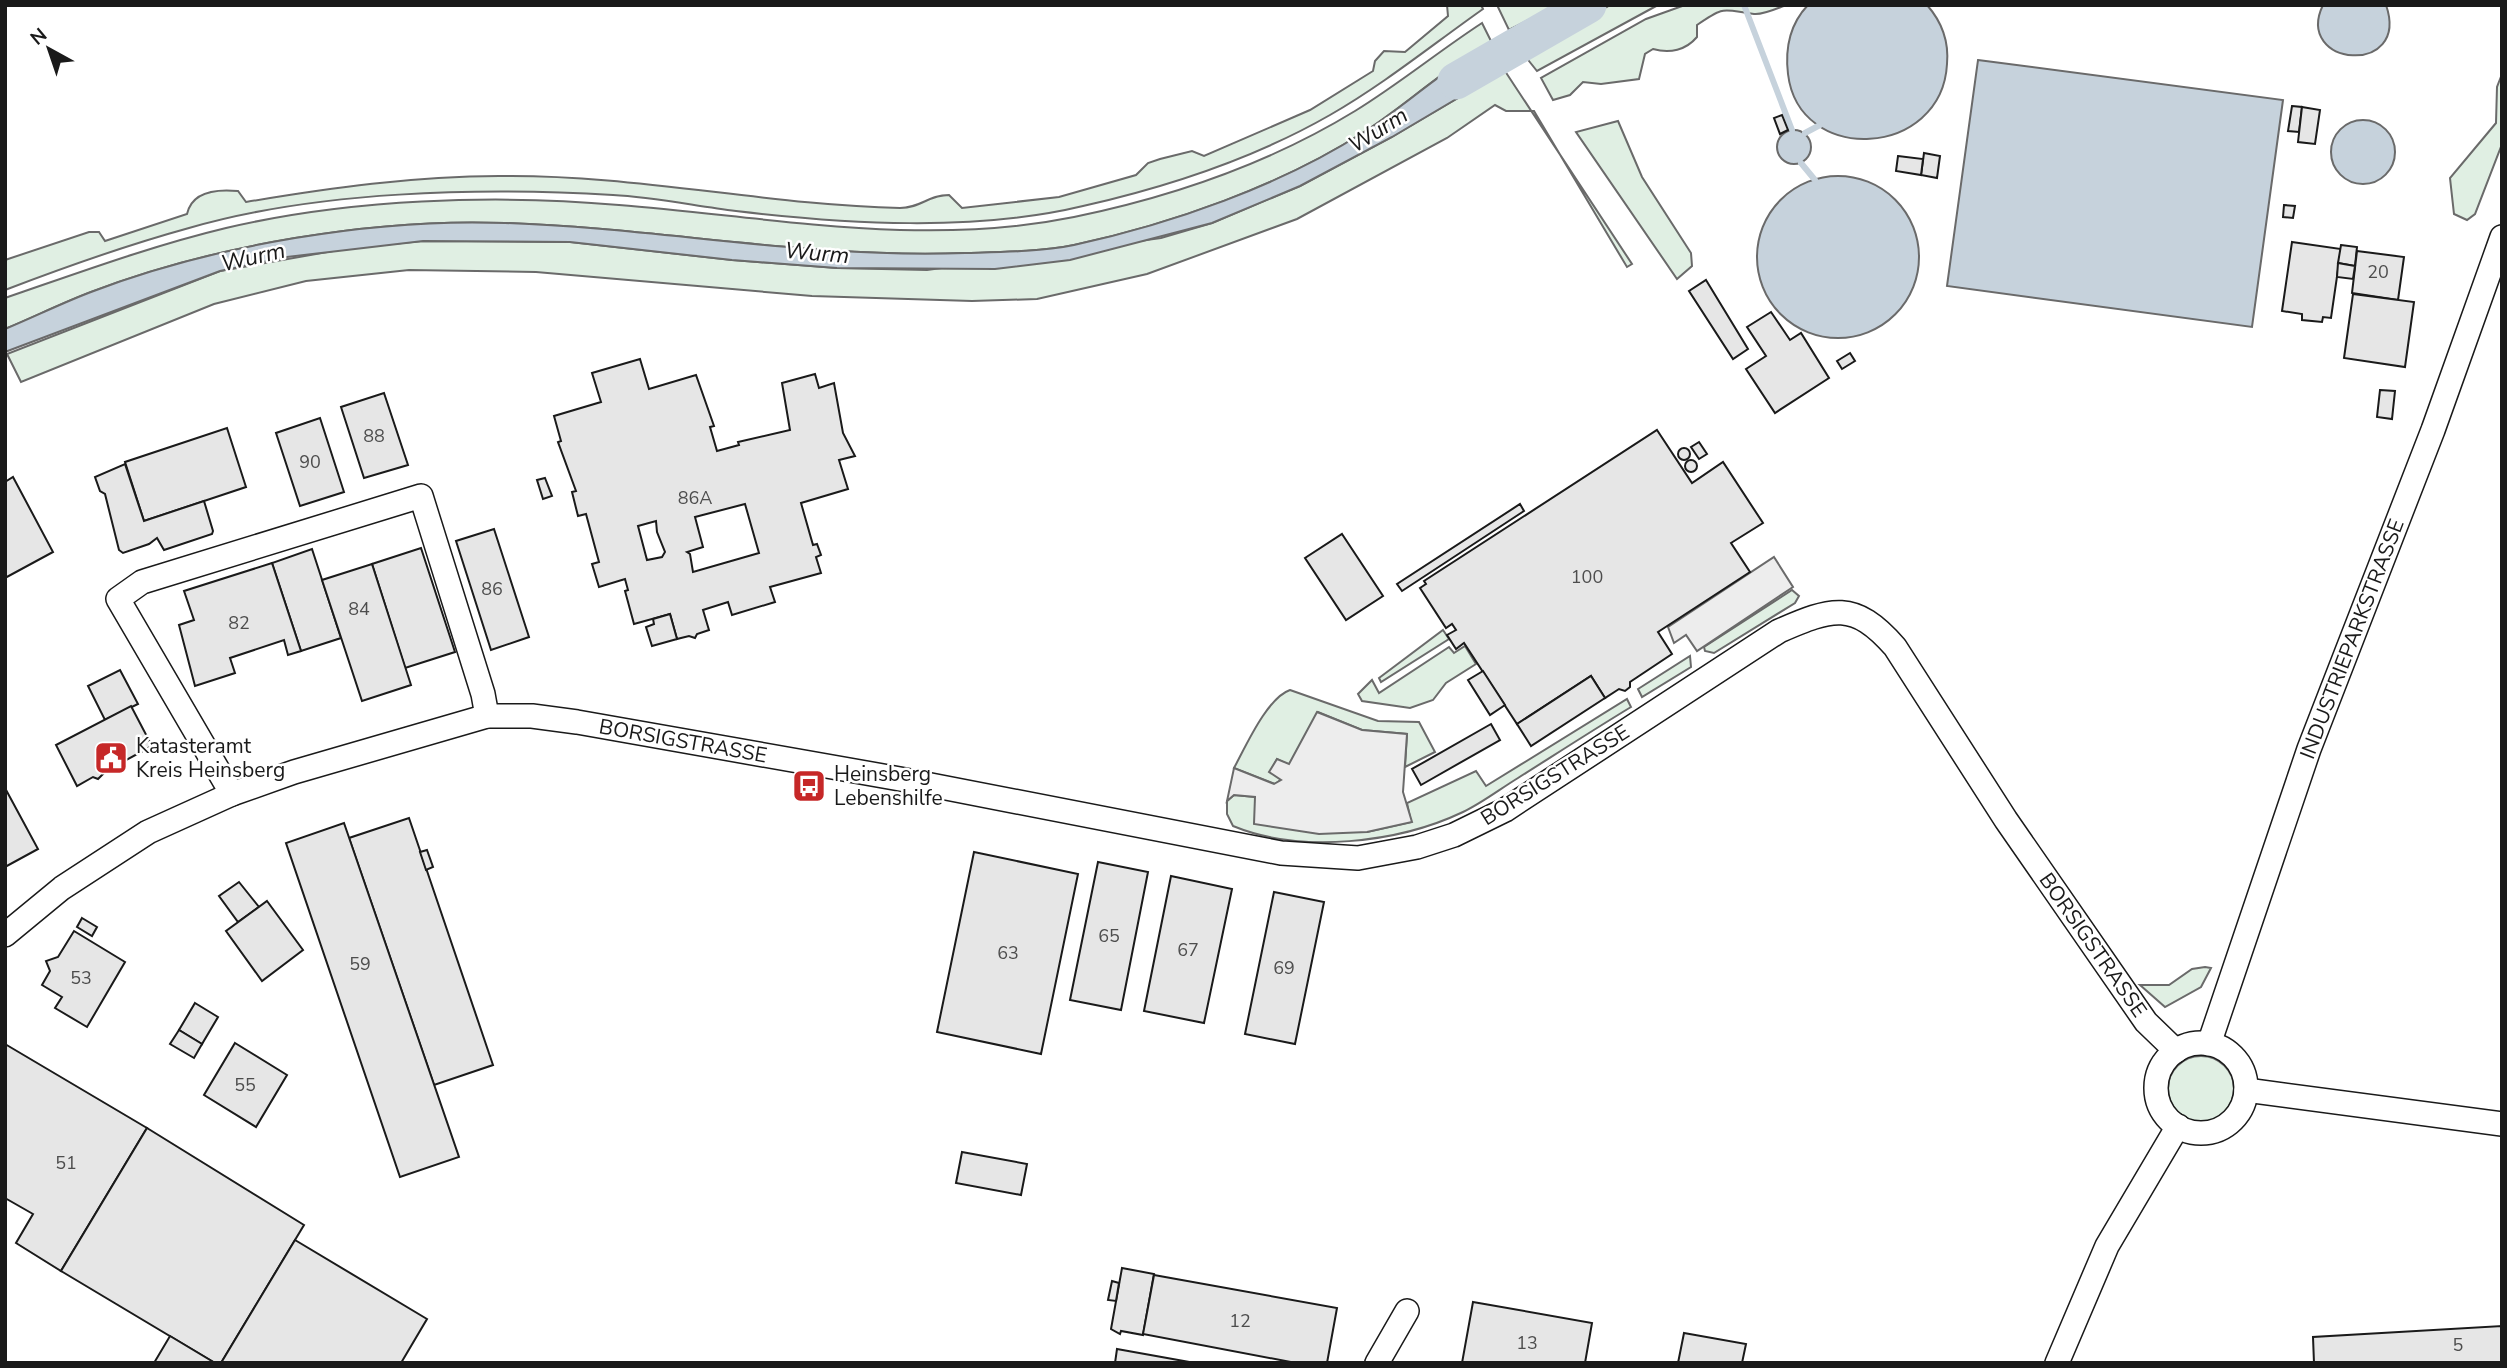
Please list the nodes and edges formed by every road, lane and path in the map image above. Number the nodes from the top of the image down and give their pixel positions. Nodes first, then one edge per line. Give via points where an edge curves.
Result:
1 (2502, 237) edge
2 (487, 716) junction
3 (232, 794) junction
4 (5, 935) edge
5 (2209, 1044) junction
6 (2176, 1051) junction
7 (2246, 1090) junction
8 (2502, 1124) edge
9 (2178, 1126) junction
10 (1408, 1311) dead end
11 (1377, 1363) edge
12 (2057, 1363) edge

1 - 5 street, INDUSTRIEPARKSTRASSE via 2433,430 2309,749
2 - 3 street, BORSIGSTRASSE
2 - 3 street via 421,496 142,582 118,598
2 - 6 street, BORSIGSTRASSE via 577,722 1281,853 1358,858 1454,835 1505,810 1779,631 1816,615 1854,614 1877,626 1895,647 2006,820 2146,1022
3 - 4 street, BORSIGSTRASSE via 148,832 62,888
5 - 6 street
5 - 7 street via 2232,1055 2245,1077
6 - 9 street via 2162,1068 2157,1089 2163,1110
7 - 8 street
7 - 9 street via 2235,1118 2222,1127 2192,1132
9 - 12 street via 2107,1246
10 - 11 street

